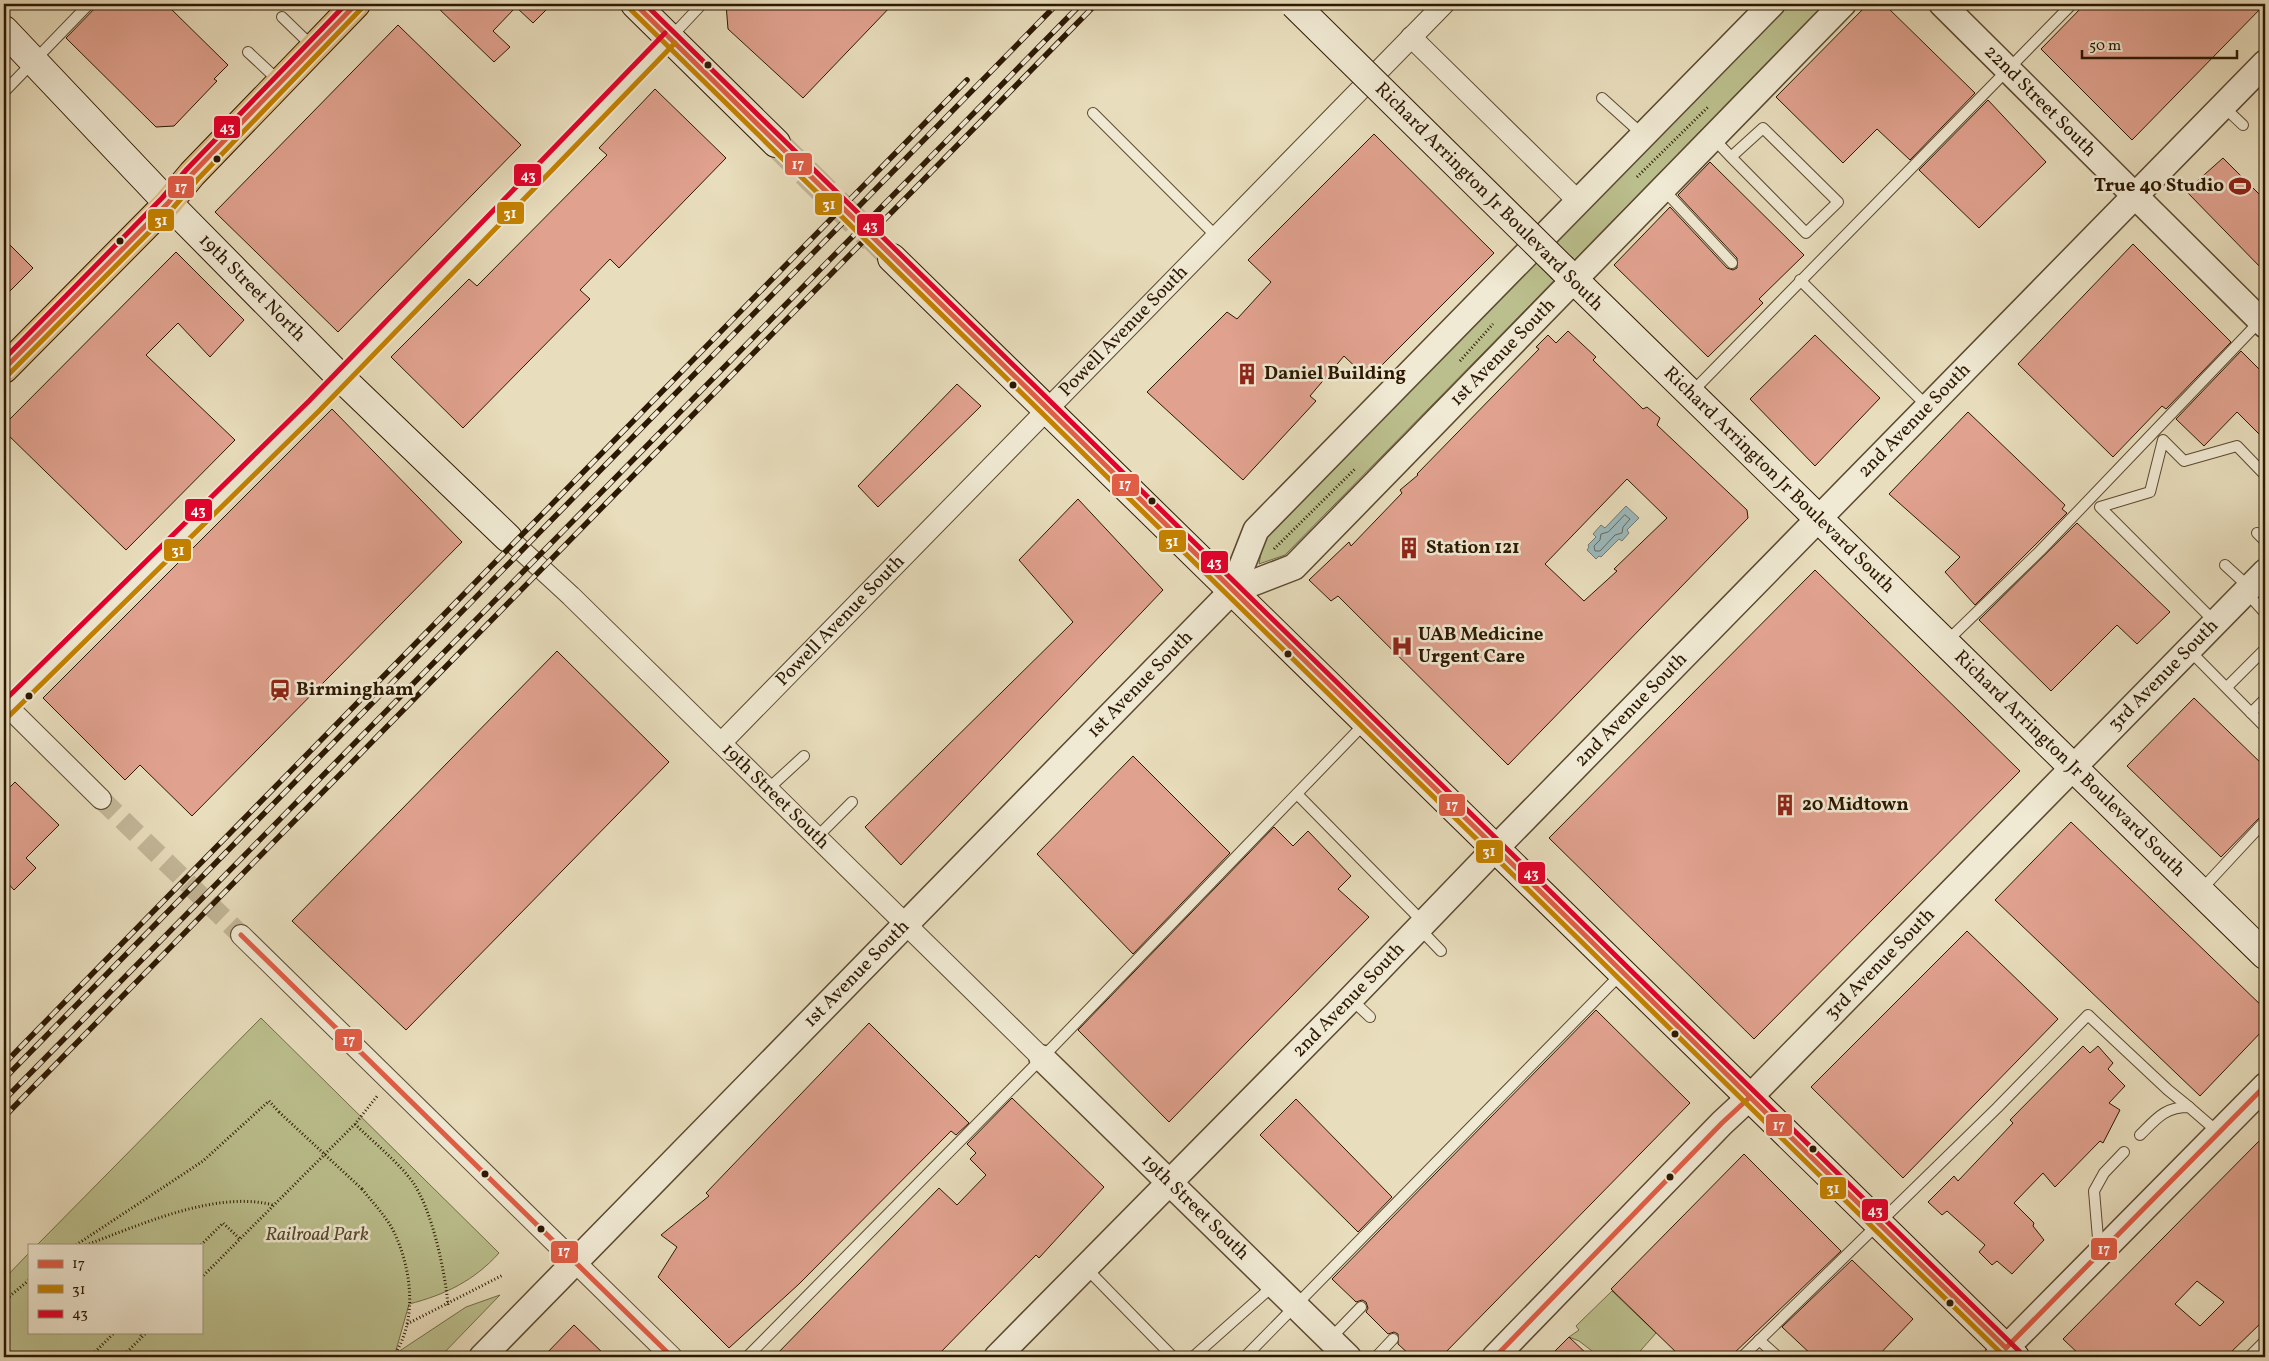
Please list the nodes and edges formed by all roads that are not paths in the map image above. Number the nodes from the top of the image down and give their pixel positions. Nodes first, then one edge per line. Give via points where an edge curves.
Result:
1 (89, 4) edge
2 (356, 4) edge
3 (635, 4) edge
4 (702, 4) edge
5 (1294, 4) edge
6 (1444, 4) edge
7 (1772, 4) edge
8 (1842, 4) edge
9 (1942, 4) edge
10 (2072, 4) edge
11 (282, 17) dead end
12 (4, 30) edge
13 (1411, 37) junction
14 (670, 38) junction
15 (312, 47) junction
16 (248, 52) dead end
17 (34, 60) junction
18 (2265, 63) edge
19 (2008, 69) junction
20 (280, 82) junction
21 (4, 92) edge
22 (1602, 98) dead end
23 (2223, 106) junction
24 (1092, 113) dead end
25 (2243, 125) dead end
26 (1643, 135) junction
27 (1712, 138) junction
28 (776, 143) tunnel mouth
29 (1731, 157) junction
30 (1663, 190) junction
31 (2135, 196) junction
32 (1578, 201) junction
33 (168, 203) junction
34 (1216, 236) junction
35 (892, 258) tunnel mouth
36 (1732, 262) dead end
37 (1568, 275) junction
38 (1800, 280) junction
39 (2264, 321) edge
40 (4, 369) edge
41 (341, 378) junction
42 (1689, 394) junction
43 (1928, 407) junction
44 (1048, 408) junction
45 (2265, 475) edge
46 (1818, 521) junction
47 (2257, 533) dead end
48 (508, 538) joint
49 (2265, 541) edge
50 (2225, 565) dead end
51 (2253, 584) edge
52 (1232, 591) junction
53 (2265, 613) edge
54 (2216, 623) junction
55 (1944, 644) junction
56 (2265, 649) edge
57 (2189, 650) junction
58 (2227, 687) junction
59 (2265, 699) edge
60 (5, 707) edge
61 (2252, 713) junction
62 (1366, 722) junction
63 (2265, 727) edge
64 (721, 743) junction
65 (804, 756) dead end
66 (2073, 768) junction
67 (768, 789) junction
68 (1297, 794) junction
69 (101, 798) tunnel mouth
70 (852, 802) dead end
71 (2265, 821) edge
72 (817, 837) junction
73 (1495, 849) junction
74 (2200, 891) junction
75 (905, 924) junction
76 (1421, 926) junction
77 (241, 935) tunnel mouth
78 (1441, 951) dead end
79 (2265, 954) edge
80 (1622, 973) junction
81 (1351, 999) junction
82 (1370, 1017) dead end
83 (1042, 1058) junction
84 (2265, 1086) edge
85 (1750, 1097) junction
86 (2189, 1107) junction
87 (2219, 1133) junction
88 (2140, 1135) dead end
89 (2124, 1152) dead end
90 (1170, 1183) junction
91 (1880, 1223) junction
92 (2100, 1254) junction
93 (575, 1263) junction
94 (1086, 1267) junction
95 (1274, 1285) junction
96 (1296, 1306) junction
97 (1361, 1307) dead end
98 (1330, 1339) junction
99 (1393, 1339) dead end
100 (1759, 1340) junction
101 (2265, 1341) edge
102 (2006, 1354) edge
103 (482, 1357) edge
104 (672, 1357) edge
105 (747, 1357) edge
106 (997, 1357) edge
107 (1173, 1357) edge
108 (1193, 1357) edge
109 (1245, 1357) edge
110 (1348, 1357) edge
111 (1376, 1357) edge
112 (1495, 1357) edge
113 (1742, 1357) edge
114 (1778, 1357) edge
115 (2249, 1357) edge

1 - 17 lane
2 - 15 main road
3 - 14 main road
4 - 14 lane
5 - 37 main road, Richard Arrington Jr Boulevard South, bridge
6 - 13 street, Powell Avenue South
7 - 26 street, 1st Avenue South
8 - 27 street, 1st Avenue South
9 - 19 street, 22nd Street South
10 - 19 lane
11 - 15 lane
12 - 17 main road, 19th Street North
13 - 32 street
13 - 34 street, Powell Avenue South
14 - 28 main road
14 - 41 street
15 - 20 main road
16 - 20 lane
17 - 21 lane
17 - 33 main road, 19th Street North
18 - 23 street, 2nd Avenue South
19 - 31 street, 22nd Street South
19 - 38 lane
20 - 33 main road
22 - 26 lane
23 - 25 lane
23 - 31 street, 2nd Avenue South
24 - 34 lane
26 - 32 street, 1st Avenue South
27 - 29 lane
27 - 30 street, 1st Avenue South
29 - 29 lane via 1806,233 1838,202 1762,128
30 - 36 lane
30 - 37 street, 1st Avenue South
31 - 39 street, 22nd Street South
31 - 43 street, 2nd Avenue South
32 - 52 street, 1st Avenue South via 1256,530
33 - 40 main road
33 - 41 main road, 19th Street North
34 - 44 street, Powell Avenue South
35 - 44 main road
37 - 42 main road, Richard Arrington Jr Boulevard South
37 - 52 street, 1st Avenue South via 1294,567
38 - 42 lane
38 - 43 lane
39 - 55 lane
41 - 48 main road, 19th Street North
41 - 60 street
42 - 46 main road, Richard Arrington Jr Boulevard South
43 - 46 street, 2nd Avenue South
44 - 52 main road
44 - 64 street, Powell Avenue South
45 - 54 lane via 2237,446 2184,461 2163,440 2150,492 2100,507
46 - 55 main road, Richard Arrington Jr Boulevard South
46 - 73 street, 2nd Avenue South
47 - 49 lane
48 - 64 street, 19th Street South
50 - 51 lane
51 - 53 lane
51 - 54 street, 3rd Avenue South
52 - 62 main road
52 - 75 street, 1st Avenue South
54 - 57 street, 3rd Avenue South
55 - 66 main road, Richard Arrington Jr Boulevard South
56 - 58 lane
57 - 58 lane
57 - 66 street, 3rd Avenue South
58 - 61 lane
59 - 61 lane
60 - 69 street
61 - 63 lane
62 - 68 lane
62 - 73 main road
64 - 67 street, 19th Street South
65 - 67 lane
66 - 74 main road, Richard Arrington Jr Boulevard South
66 - 85 street, 3rd Avenue South
67 - 72 street, 19th Street South
68 - 76 lane
68 - 83 lane
70 - 72 lane
71 - 74 lane
72 - 75 street, 19th Street South
73 - 76 street, 2nd Avenue South
73 - 80 main road
74 - 79 main road, Richard Arrington Jr Boulevard South
75 - 83 street, 19th Street South
75 - 93 street, 1st Avenue South
76 - 78 lane
76 - 81 street, 2nd Avenue South
77 - 93 street
80 - 85 main road
80 - 96 lane
81 - 82 lane
81 - 90 street, 2nd Avenue South
83 - 90 street, 19th Street South
83 - 105 lane
84 - 87 street
85 - 91 main road
85 - 112 street, 3rd Avenue South
86 - 87 lane
86 - 88 lane via 2174,1107 2155,1119
86 - 91 lane via 2088,1015
87 - 92 street
89 - 92 lane via 2104,1173 2094,1191
90 - 94 street, 2nd Avenue South
90 - 95 street, 19th Street South
91 - 100 lane
91 - 102 main road
92 - 102 street
93 - 103 street, 1st Avenue South
93 - 104 street
94 - 106 street, 2nd Avenue South
94 - 107 lane
95 - 96 street, 19th Street South
95 - 108 lane
96 - 98 street, 19th Street South
96 - 109 lane
97 - 98 lane
98 - 110 street, 19th Street South
99 - 111 lane
100 - 113 lane
100 - 114 lane
101 - 115 lane

